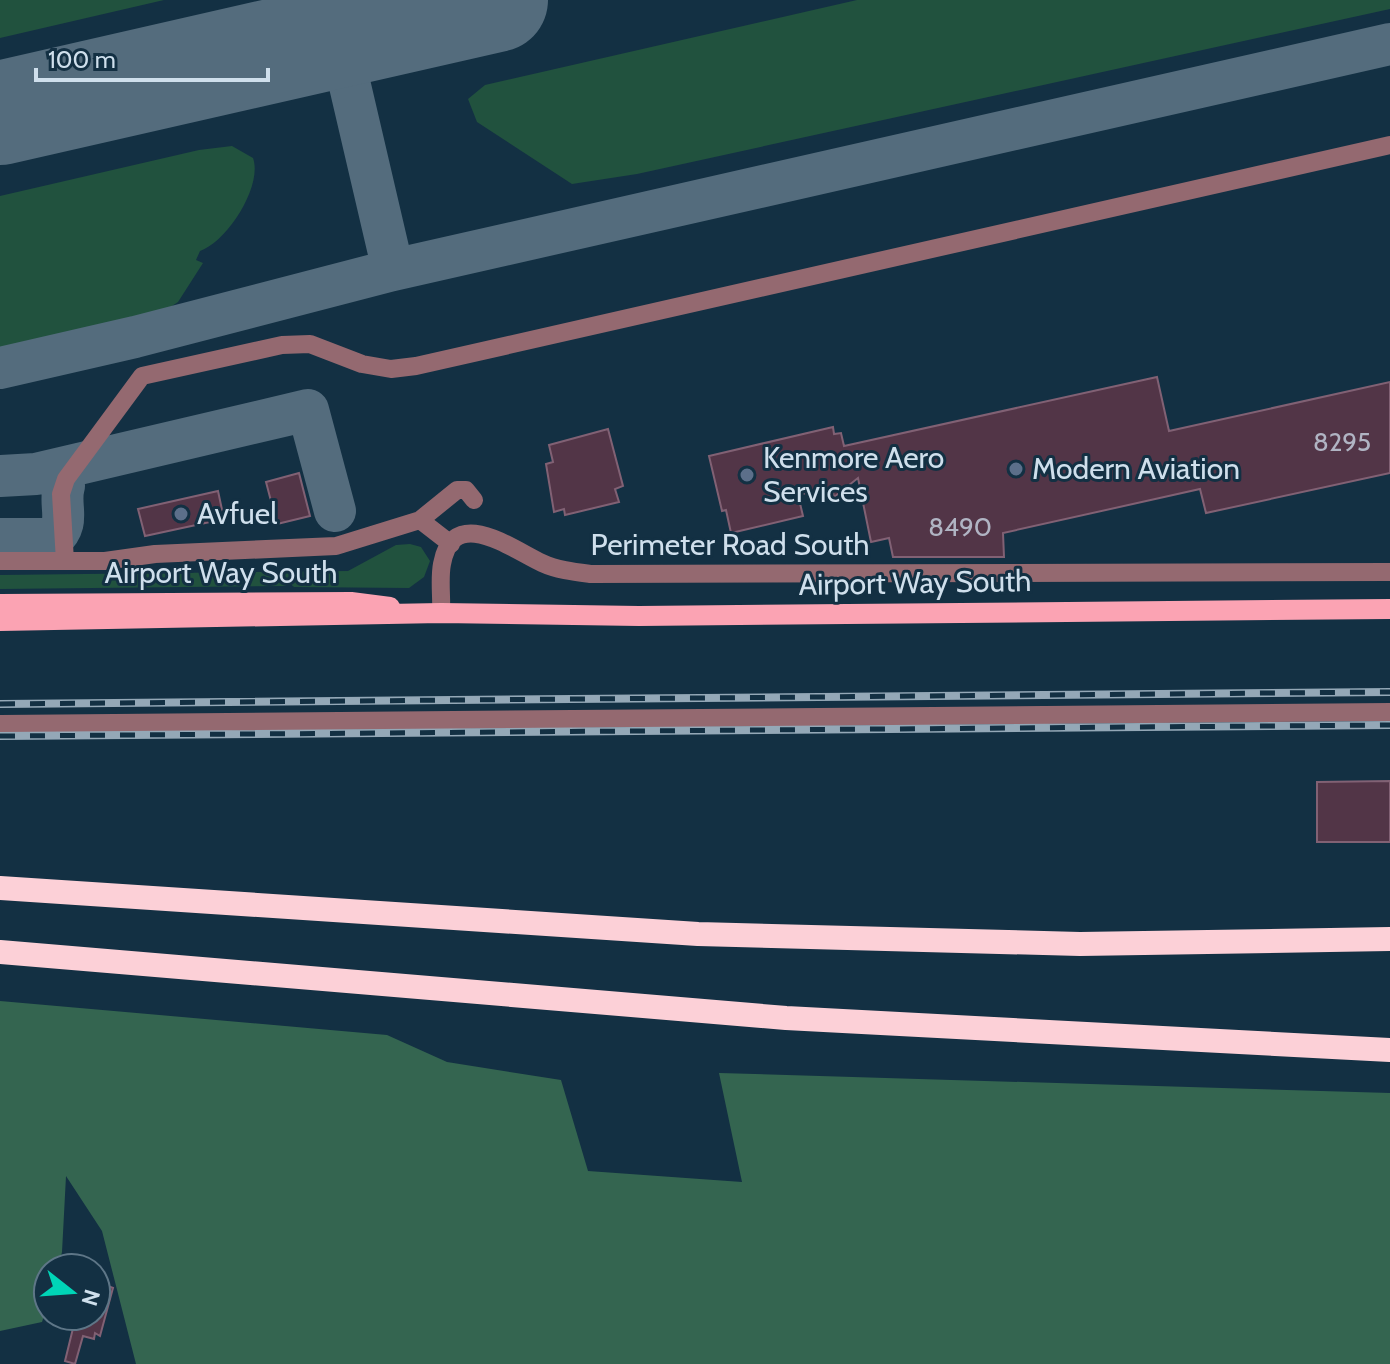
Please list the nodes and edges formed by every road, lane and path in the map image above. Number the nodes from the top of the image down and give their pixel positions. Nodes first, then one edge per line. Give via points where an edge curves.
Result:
1 (1390, 145) edge
2 (420, 520) junction
3 (473, 532) junction
4 (451, 544) junction
5 (0, 561) edge
6 (65, 561) junction
7 (1390, 572) edge
8 (0, 604) edge
9 (1390, 609) edge
10 (441, 613) junction
11 (0, 621) edge
12 (1390, 712) edge
13 (0, 724) edge
14 (0, 888) edge
15 (1390, 939) edge
16 (0, 952) edge
17 (1390, 1050) edge

1 - 6 lane via 416,366 391,369 310,344 282,345 142,376 66,479 61,494
2 - 3 lane via 457,490 466,490 474,506
2 - 4 lane
2 - 6 lane via 336,546
3 - 4 lane
3 - 7 lane, Perimeter Road South via 544,564 591,574
4 - 10 lane via 442,562
5 - 6 lane
8 - 10 main road, Airport Way South via 351,602
9 - 10 main road, Airport Way South
10 - 11 main road, Airport Way South
12 - 13 lane
14 - 15 highway via 698,934 1080,944
16 - 17 highway via 786,1018

